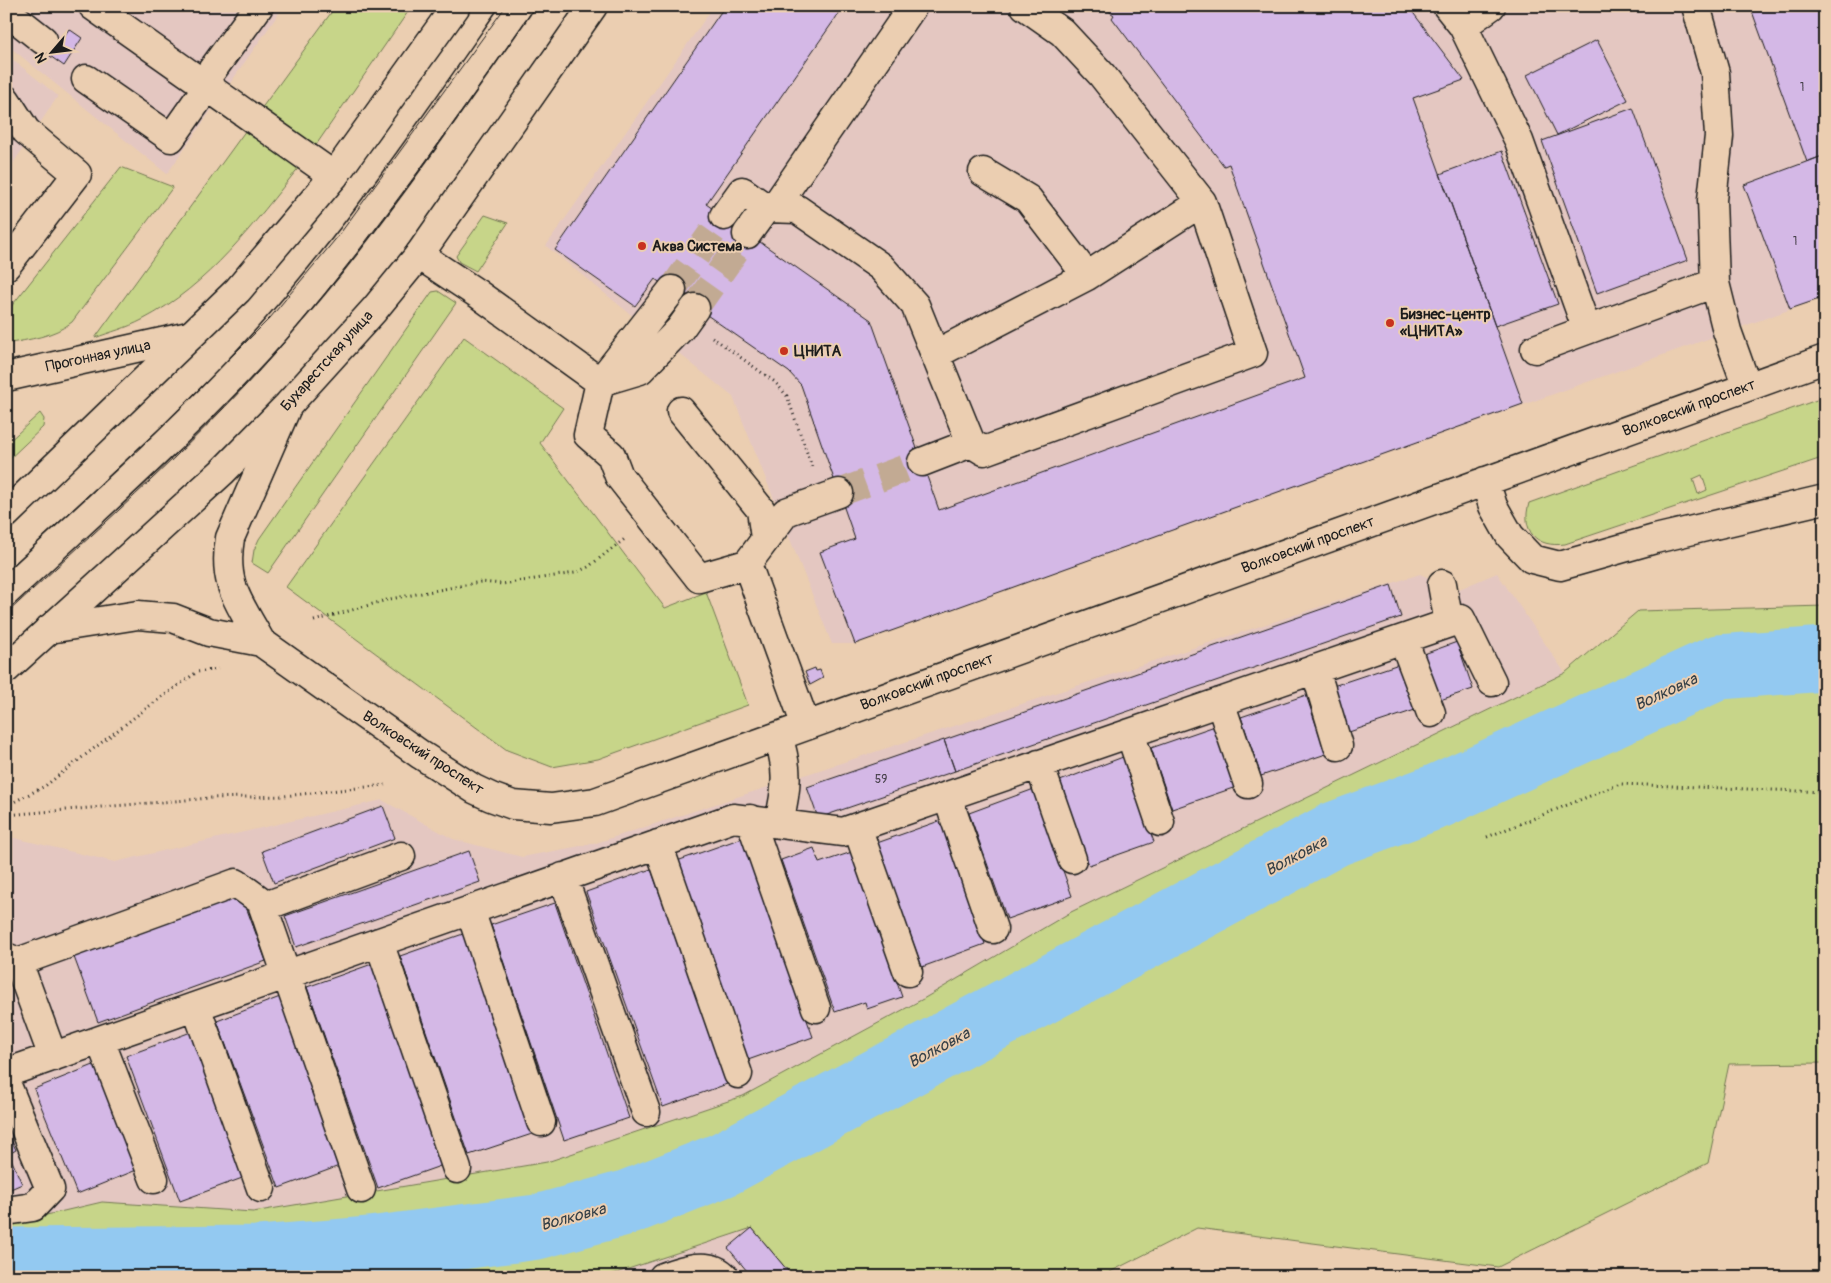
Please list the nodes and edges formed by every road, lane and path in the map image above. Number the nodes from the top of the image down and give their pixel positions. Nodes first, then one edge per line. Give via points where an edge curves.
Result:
1 (93, 6) edge
2 (259, 6) edge
3 (456, 6) edge
4 (518, 6) edge
5 (593, 6) edge
6 (913, 6) edge
7 (1025, 6) edge
8 (1491, 6) edge
9 (1696, 6) edge
10 (6, 11) edge
11 (1455, 16) edge
12 (43, 40) dead end
13 (86, 79) dead end
14 (205, 85) junction
15 (6, 100) edge
16 (983, 172) dead end
17 (334, 176) junction
18 (1202, 202) junction
19 (770, 208) junction
20 (724, 216) tunnel mouth
21 (747, 234) tunnel mouth
22 (419, 255) junction
23 (6, 266) edge
24 (1087, 276) junction
25 (1715, 283) junction
26 (672, 290) tunnel mouth
27 (691, 314) joint
28 (1587, 330) junction
29 (189, 336) junction
30 (1535, 349) dead end
31 (936, 354) junction
32 (1825, 359) edge
33 (6, 376) edge
34 (600, 382) junction
35 (1747, 387) junction
36 (288, 405) junction
37 (681, 411) dead end
38 (971, 443) junction
39 (922, 462) tunnel mouth
40 (1485, 481) junction
41 (831, 496) joint
42 (1825, 499) edge
43 (6, 514) edge
44 (652, 518) junction
45 (765, 538) junction
46 (747, 564) junction
47 (1442, 584) dead end
48 (6, 592) edge
49 (314, 621) dead end
50 (1449, 623) junction
51 (49, 629) junction
52 (1403, 639) junction
53 (261, 642) junction
54 (6, 669) edge
55 (218, 669) dead end
56 (1315, 669) junction
57 (1492, 682) dead end
58 (1220, 702) junction
59 (1431, 713) dead end
60 (806, 726) junction
61 (1130, 733) junction
62 (778, 736) junction
63 (1338, 746) dead end
64 (1039, 764) junction
65 (1248, 784) dead end
66 (385, 785) dead end
67 (1825, 792) edge
68 (947, 796) junction
69 (6, 806) edge
70 (6, 815) edge
71 (750, 819) junction
72 (779, 822) junction
73 (1160, 822) dead end
74 (857, 827) junction
75 (1487, 837) dead end
76 (658, 844) junction
77 (401, 856) dead end
78 (1072, 859) dead end
79 (563, 878) junction
80 (263, 907) junction
81 (470, 910) junction
82 (993, 928) dead end
83 (379, 942) junction
84 (12, 959) edge
85 (908, 972) dead end
86 (286, 975) junction
87 (196, 1006) junction
88 (816, 1008) dead end
89 (100, 1040) junction
90 (52, 1057) junction
91 (6, 1074) edge
92 (738, 1074) dead end
93 (6, 1083) edge
94 (646, 1112) dead end
95 (541, 1122) dead end
96 (457, 1169) dead end
97 (154, 1179) dead end
98 (262, 1188) dead end
99 (362, 1189) dead end
100 (6, 1211) edge
101 (663, 1277) edge
102 (725, 1277) edge

1 - 14 street
2 - 14 street
3 - 17 street
4 - 48 street via 384,196 275,331 209,399
5 - 22 street, Бухарестская улица
6 - 19 street
7 - 18 street via 1062,32 1102,75
8 - 11 street
9 - 25 street via 1716,82 1719,136 1712,200
10 - 12 street
11 - 28 street via 1519,141
13 - 14 street via 172,138
14 - 17 street
15 - 23 street via 26,131 77,174
16 - 24 street via 1028,199
17 - 29 street via 238,290
18 - 24 street
18 - 38 street via 1253,353 984,451
19 - 20 street via 742,191
19 - 21 street
19 - 31 street via 798,209 881,267 915,305
22 - 34 street
22 - 36 street, Бухарестская улица
24 - 31 street
25 - 28 street
25 - 35 street
26 - 34 street
27 - 34 street via 640,370
27 - 41 path via 775,382 787,396
28 - 30 street
29 - 33 street, Прогонная улица
29 - 43 street
31 - 38 street
32 - 35 street, Волковский проспект
34 - 44 street via 588,435 611,455 619,476
35 - 40 street, Волковский проспект
36 - 51 street, Бухарестская улица via 222,472
36 - 53 street via 230,538 226,560 235,597
37 - 45 street via 761,510
38 - 39 street
40 - 42 street via 1510,536 1532,559 1560,566 1655,539
40 - 60 street, Волковский проспект
41 - 45 street via 786,512
44 - 46 street via 699,578
44 - 49 path via 588,567 575,573 502,584 481,582 390,599
45 - 46 street
46 - 60 street
47 - 50 street
50 - 52 street
50 - 57 street via 1461,619
51 - 53 street, Волковский проспект via 138,615 173,618 209,632
51 - 54 street, Бухарестская улица
52 - 56 street
52 - 59 street
53 - 62 street, Волковский проспект via 450,774 474,789 522,806 551,808 595,802
55 - 69 path via 198,672 45,786
56 - 58 street
56 - 63 street
58 - 61 street
58 - 65 street
60 - 62 street, Волковский проспект
61 - 64 street
61 - 73 street
62 - 72 street via 786,762 787,789
64 - 68 street
64 - 78 street
66 - 70 path via 284,796 210,798
67 - 75 path via 1620,784
68 - 74 street
68 - 82 street
71 - 72 street
71 - 76 street via 732,818
71 - 88 street
72 - 74 street via 843,832
74 - 85 street
76 - 79 street
76 - 92 street
77 - 80 street
79 - 81 street
79 - 94 street
80 - 84 street via 261,901 236,883
80 - 86 street
81 - 83 street
81 - 95 street
83 - 86 street
83 - 96 street
84 - 90 street
86 - 87 street
86 - 99 street
87 - 89 street
87 - 98 street
89 - 90 street
89 - 97 street
90 - 91 street
93 - 100 street via 50,1188 33,1207
101 - 102 street via 703,1267 719,1270

